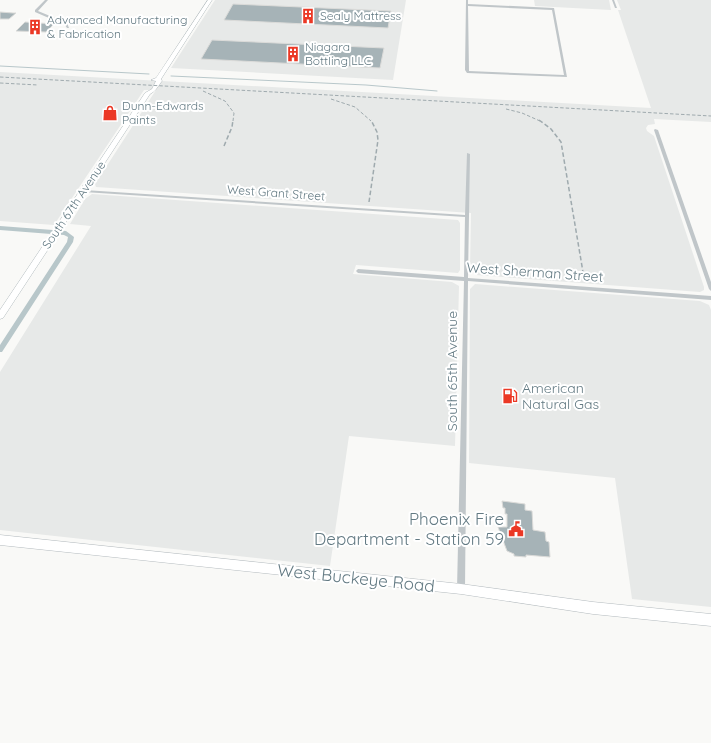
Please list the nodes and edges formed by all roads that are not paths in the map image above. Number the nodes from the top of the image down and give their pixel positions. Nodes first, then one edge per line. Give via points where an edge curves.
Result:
1 (47, 0) edge
2 (210, 0) edge
3 (467, 0) edge
4 (613, 0) edge
5 (467, 5) junction
6 (616, 7) dead end
7 (68, 27) dead end
8 (656, 130) dead end
9 (468, 154) dead end
10 (84, 191) junction
11 (466, 216) junction
12 (358, 271) dead end
13 (465, 279) junction
14 (711, 289) edge
15 (711, 298) edge
16 (0, 316) edge
17 (0, 540) edge
18 (461, 590) junction
19 (711, 620) edge

1 - 7 street via 36,11
2 - 10 main road, South 67th Avenue via 158,79 157,86 148,93
3 - 5 street
4 - 6 street
5 - 5 street via 553,9 566,76 468,72
8 - 14 street
9 - 11 street, South 65th Avenue
10 - 11 street, West Grant Street
10 - 16 main road, South 67th Avenue
11 - 13 street, South 65th Avenue
12 - 13 street, West Sherman Street
13 - 15 street, West Sherman Street
13 - 18 street, South 65th Avenue
17 - 18 main road, West Buckeye Road
18 - 19 main road, West Buckeye Road via 594,608

